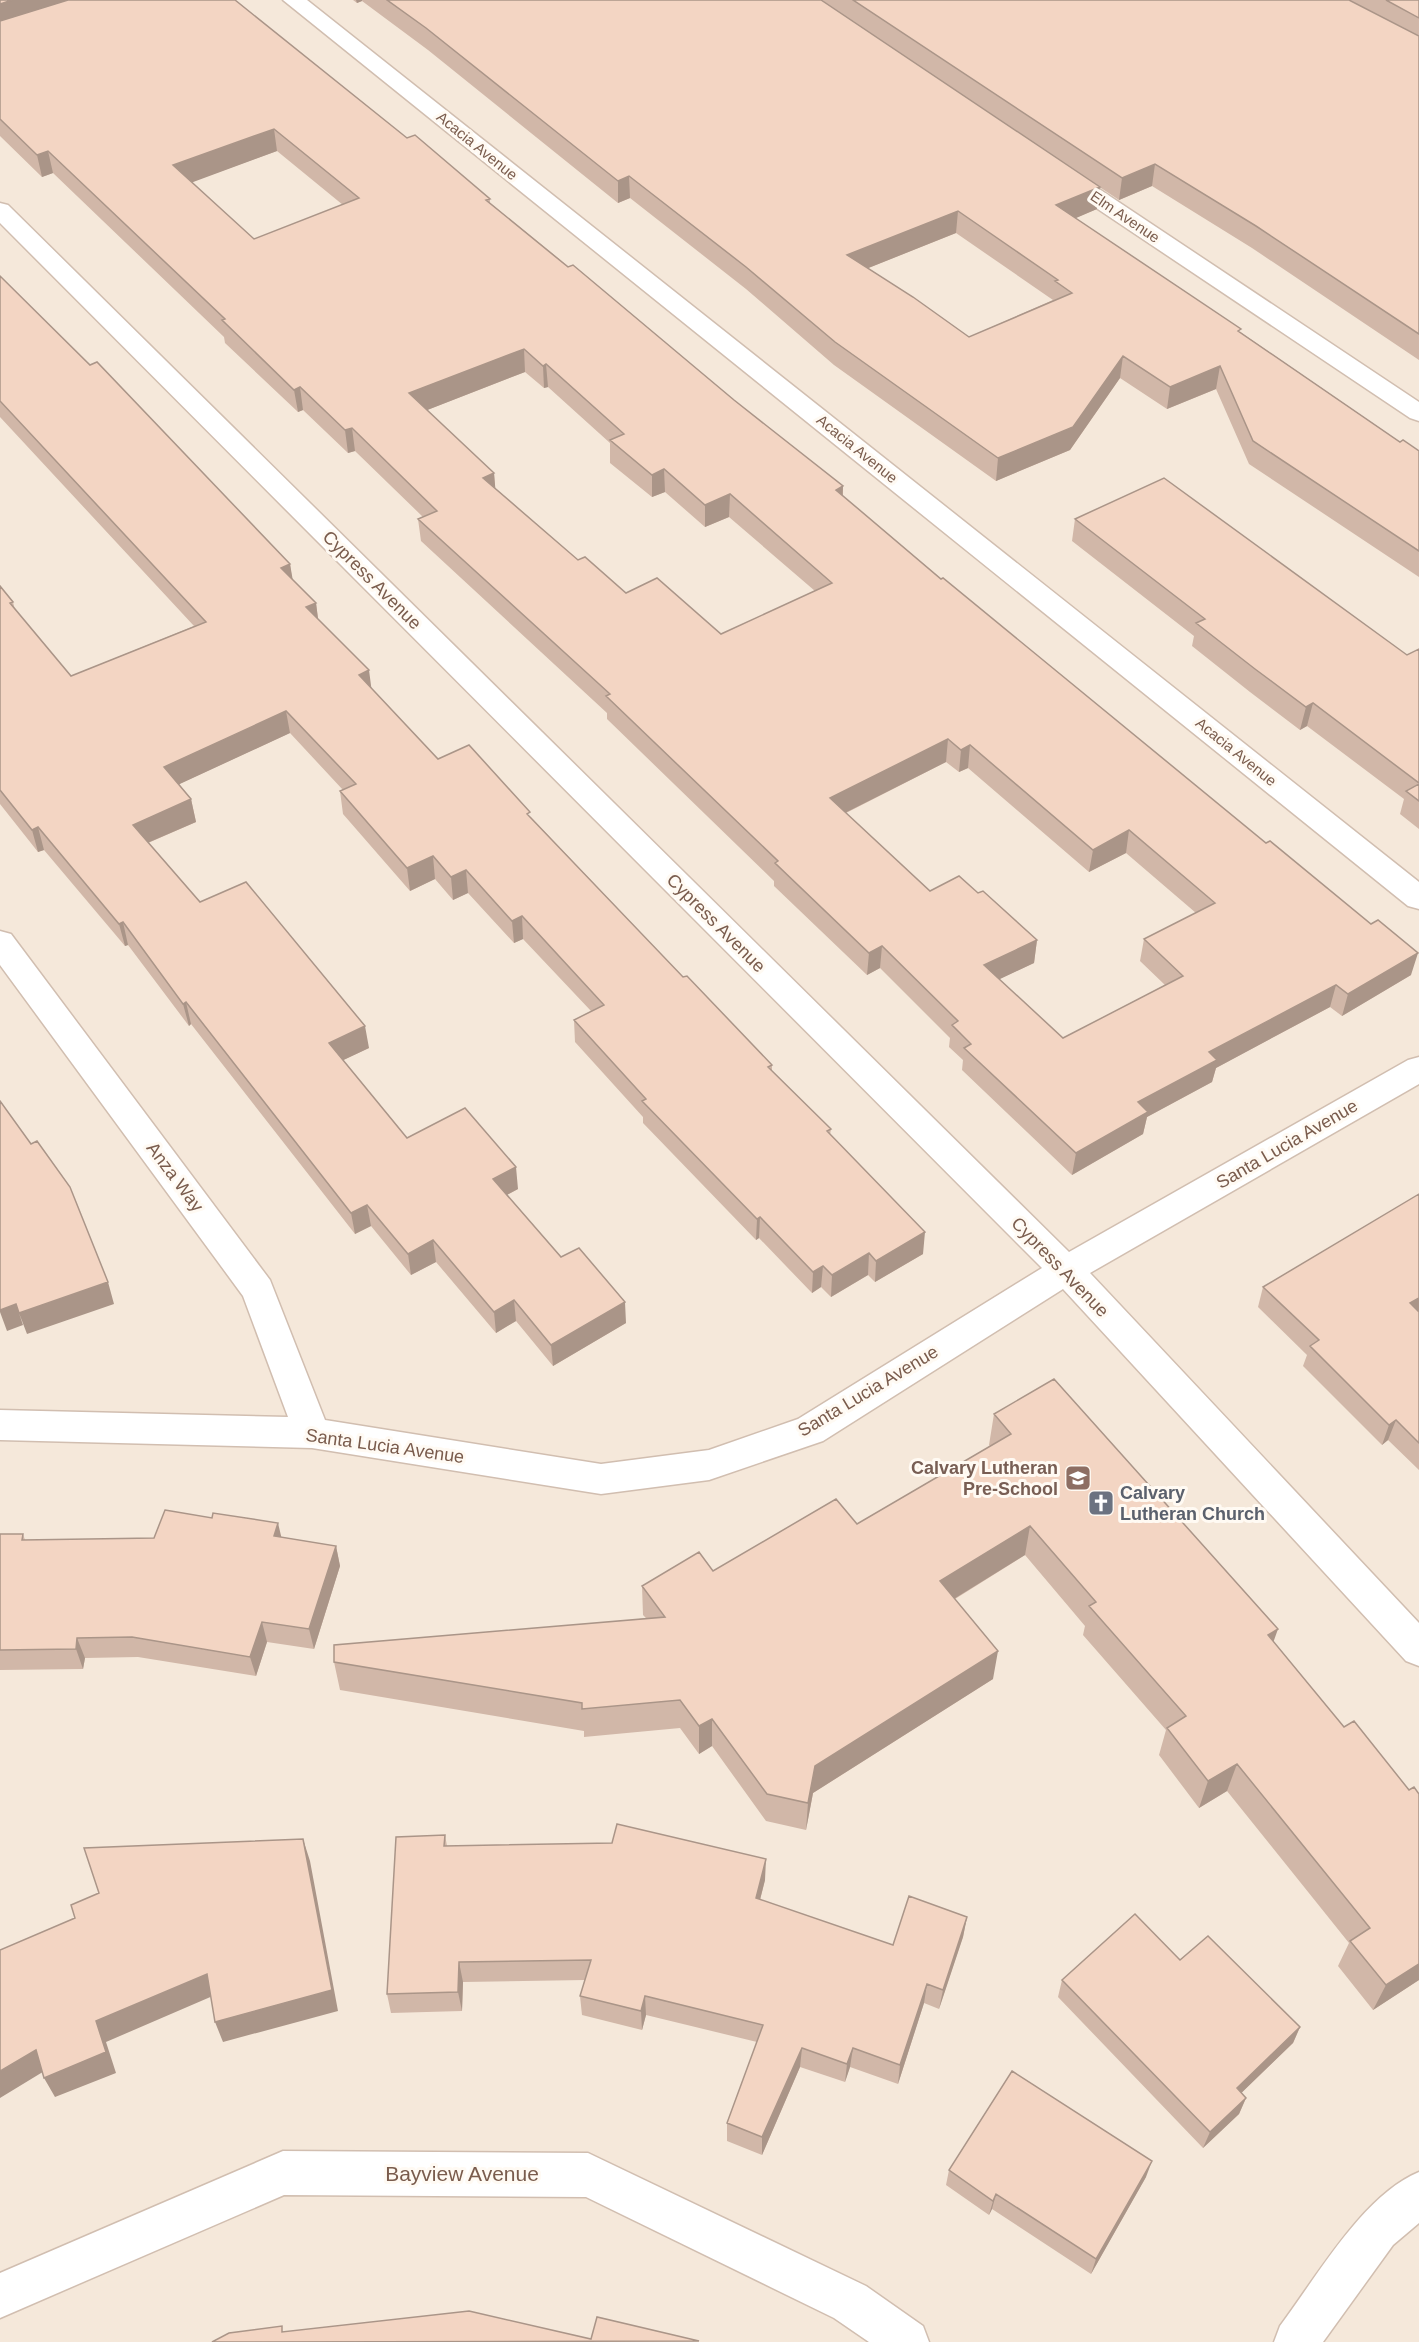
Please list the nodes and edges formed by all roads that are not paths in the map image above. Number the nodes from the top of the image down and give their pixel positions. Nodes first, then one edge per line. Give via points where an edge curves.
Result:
1 (294, 0) edge
2 (1041, 160) edge
3 (0, 210) edge
4 (1419, 413) edge
5 (1419, 898) edge
6 (0, 942) edge
7 (1419, 1069) edge
8 (1066, 1270) junction
9 (0, 1425) edge
10 (312, 1433) junction
11 (1419, 1649) edge
12 (1419, 2194) edge
13 (0, 2295) edge
14 (907, 2342) edge
15 (1296, 2342) edge

1 - 5 street, Acacia Avenue
2 - 4 street, Elm Avenue
3 - 8 street, Cypress Avenue
6 - 10 street, Anza Way via 258,1290
7 - 8 street, Santa Lucia Avenue
8 - 10 street, Santa Lucia Avenue via 810,1430 709,1466 601,1479
8 - 11 street, Cypress Avenue
9 - 10 street, Santa Lucia Avenue
12 - 15 street via 1378,2230
13 - 14 street, Bayview Avenue via 283,2174 588,2175 850,2302

